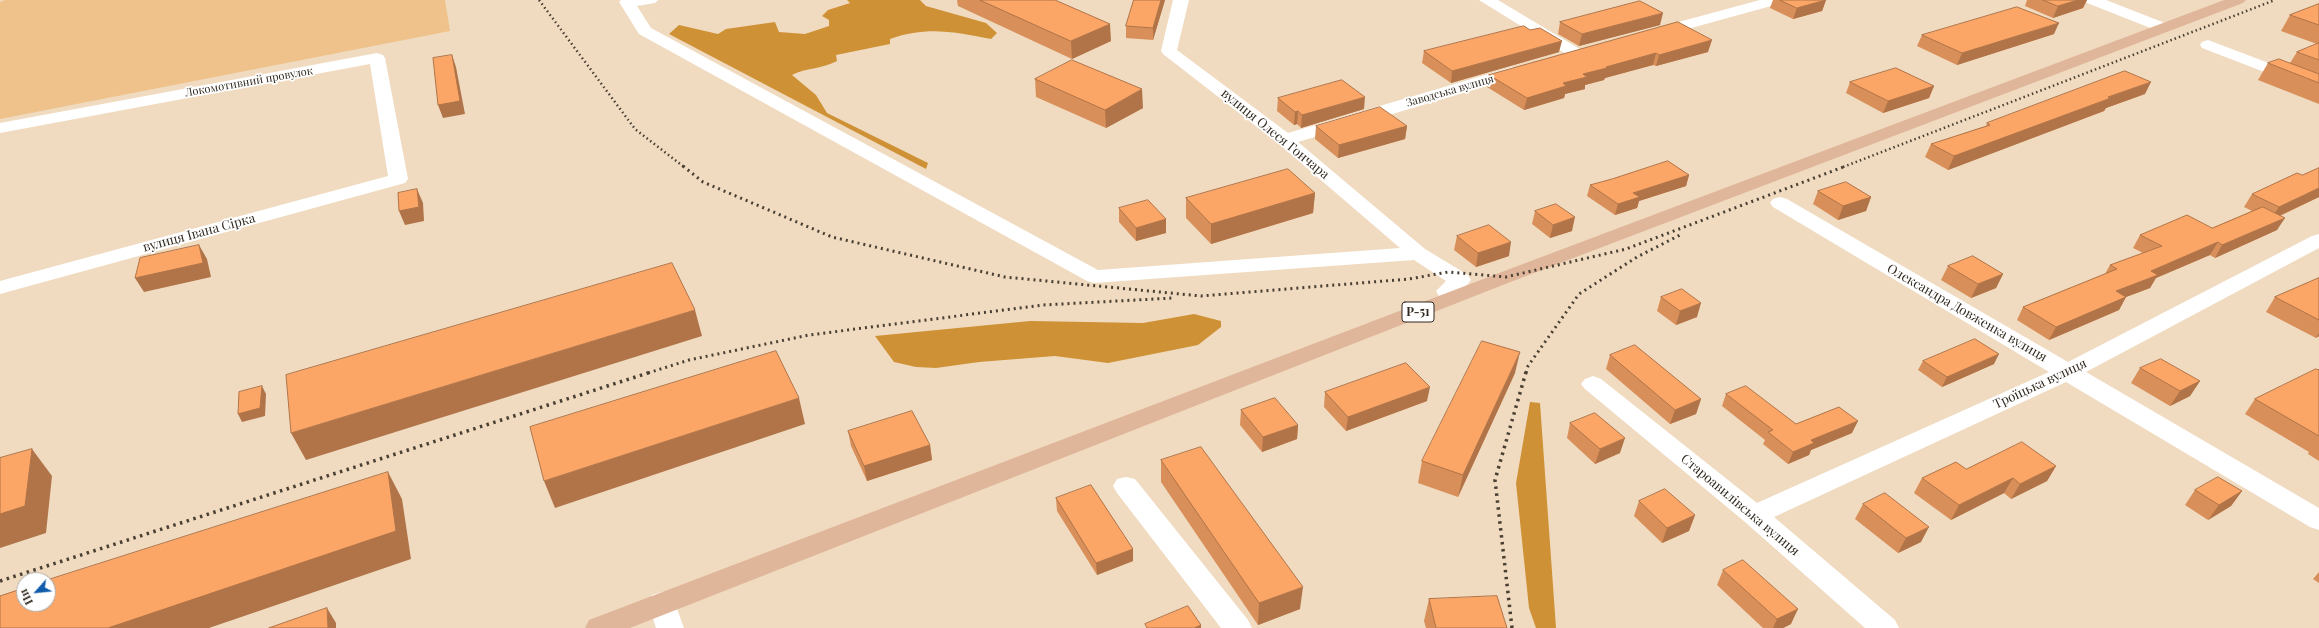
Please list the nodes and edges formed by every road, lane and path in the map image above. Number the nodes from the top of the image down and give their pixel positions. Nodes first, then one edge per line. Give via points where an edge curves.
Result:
1 (650, 0) edge
2 (1181, 0) edge
3 (1487, 0) edge
4 (1777, 0) edge
5 (2092, 0) edge
6 (2238, 0) edge
7 (629, 1) edge
8 (2164, 28) junction
9 (1638, 37) edge
10 (2208, 45) dead end
11 (1554, 61) edge
12 (1532, 67) edge
13 (2319, 88) edge
14 (0, 128) edge
15 (1285, 140) junction
16 (398, 179) joint
17 (1780, 203) dead end
18 (2319, 240) edge
19 (1418, 253) junction
20 (0, 288) edge
21 (1447, 291) dead end
22 (2068, 372) junction
23 (1593, 384) dead end
24 (1126, 486) dead end
25 (1754, 515) junction
26 (2319, 520) edge
27 (666, 616) edge
28 (599, 628) edge
29 (1238, 628) edge
30 (1885, 628) edge

1 - 7 street
2 - 15 street, вулиця Олеся Гончара via 1169,51
3 - 11 street via 1584,52
4 - 9 street
5 - 8 street
6 - 8 main road, Р-51
7 - 19 street via 645,31 1094,277
8 - 27 main road, Р-51 via 1535,265
10 - 13 street
12 - 15 street, Заводська вулиця
14 - 16 street, Локомотивний провулок via 377,58
15 - 19 street, вулиця Олеся Гончара
16 - 20 street, вулиця Івана Сірка
17 - 22 street, Олександра Довженка вулиця
18 - 22 street, Троїцька вулиця
19 - 21 street, вулиця Олеся Гончара via 1460,280
22 - 25 street, Троїцька вулиця
22 - 26 street, Олександра Довженка вулиця
23 - 25 street, Староавилівська вулиця
24 - 29 street
25 - 30 street, Староавилівська вулиця
27 - 28 main road, Р-51

